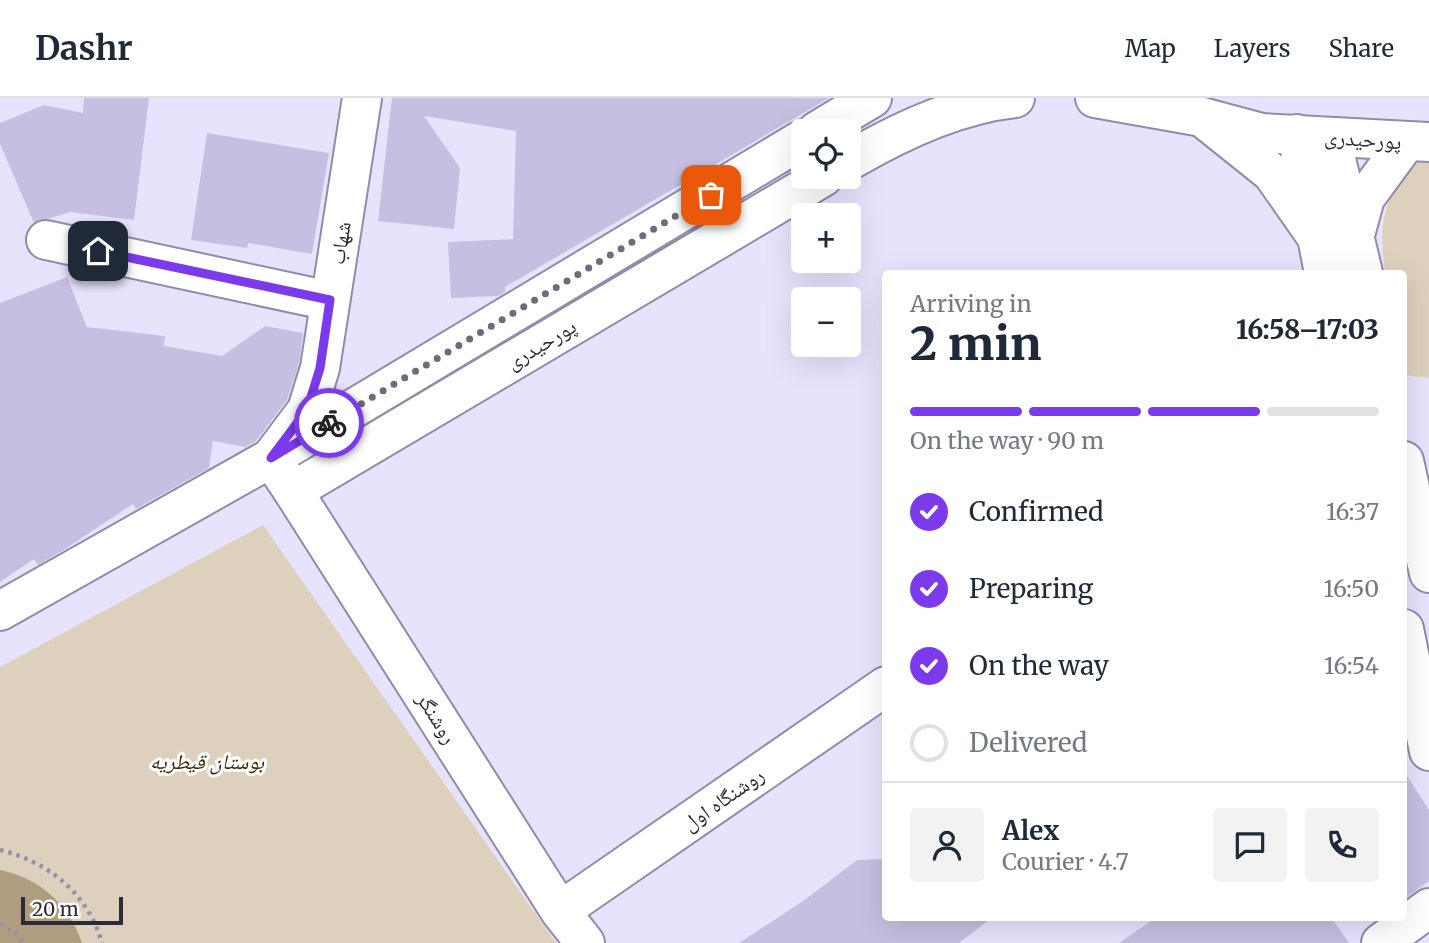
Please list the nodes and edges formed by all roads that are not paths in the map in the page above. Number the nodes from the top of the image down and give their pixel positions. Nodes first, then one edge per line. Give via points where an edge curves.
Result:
1 (362, 98) edge
2 (872, 98) edge
3 (1015, 98) edge
4 (1095, 98) edge
5 (1214, 107) edge
6 (837, 119) edge
7 (1314, 136) junction
8 (1417, 142) edge
9 (791, 146) edge
10 (861, 155) edge
11 (803, 189) edge
12 (1356, 231) junction
13 (1314, 233) junction
14 (46, 240) dead end
15 (1323, 270) edge
16 (1362, 270) edge
17 (330, 300) junction
18 (271, 458) junction
19 (1407, 478) edge
20 (293, 491) junction
21 (1421, 556) edge
22 (0, 611) edge
23 (1407, 644) edge
24 (882, 689) edge
25 (1429, 751) edge
26 (1429, 908) edge
27 (560, 911) junction
28 (585, 943) edge
29 (1381, 943) edge

1 - 17 street, شهاب
2 - 6 street
3 - 10 street via 987,101
4 - 5 street, پورحیدری
5 - 7 street, پورحیدری via 1270,111
5 - 13 street via 1272,173
7 - 8 street, پورحیدری
7 - 12 street
7 - 13 street
8 - 12 street via 1365,198
9 - 18 street, پورحیدری
11 - 20 street, پورحیدری
12 - 16 street
13 - 15 street
14 - 17 street
17 - 18 street, شهاب via 320,368 307,410
18 - 20 street
18 - 22 street, پورحیدری
19 - 21 street
20 - 27 street, روشنگر
23 - 25 street
24 - 27 street, روشنگاه اول
26 - 29 street
27 - 28 street, روشنگر

